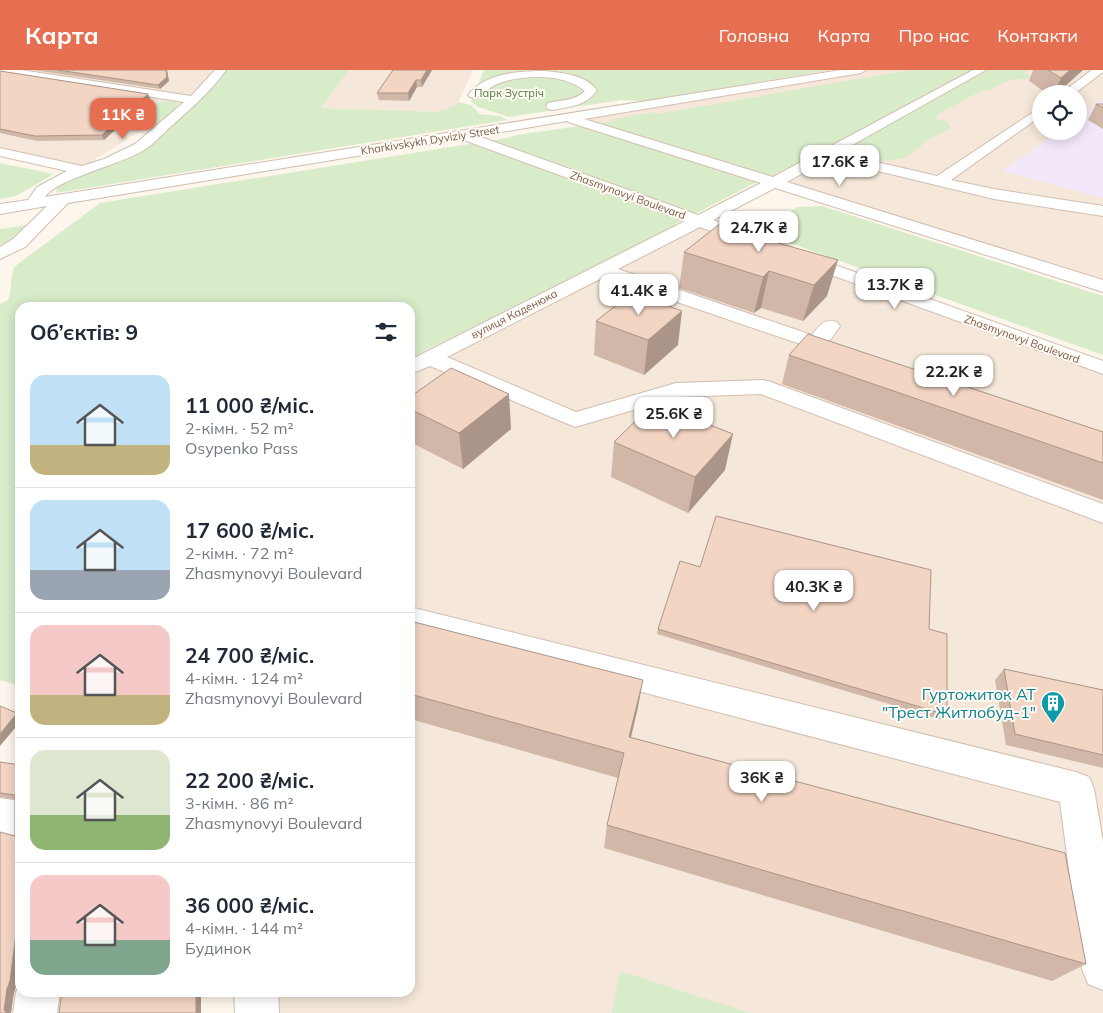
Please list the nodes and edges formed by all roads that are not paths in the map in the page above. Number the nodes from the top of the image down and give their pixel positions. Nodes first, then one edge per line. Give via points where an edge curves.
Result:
1 (0, 70) edge
2 (221, 70) edge
3 (484, 70) edge
4 (861, 70) edge
5 (981, 70) edge
6 (1099, 70) edge
7 (593, 73) dead end
8 (574, 79) junction
9 (1078, 85) edge
10 (474, 95) junction
11 (194, 100) junction
12 (544, 107) dead end
13 (478, 108) dead end
14 (504, 116) dead end
15 (1032, 117) edge
16 (568, 118) junction
17 (520, 126) junction
18 (462, 134) junction
19 (0, 152) edge
20 (827, 155) junction
21 (84, 171) junction
22 (774, 182) junction
23 (938, 182) junction
24 (63, 199) junction
25 (34, 203) junction
26 (0, 209) edge
27 (1103, 211) edge
28 (699, 221) junction
29 (4, 250) edge
30 (602, 270) junction
31 (1103, 286) edge
32 (830, 326) dead end
33 (420, 363) edge
34 (1103, 368) edge
35 (1103, 514) edge
36 (415, 621) edge
37 (0, 816) edge
38 (15, 819) edge
39 (1103, 969) edge
40 (37, 997) edge
41 (256, 997) edge
42 (35, 1013) edge
43 (257, 1013) edge

1 - 11 street
2 - 11 street
3 - 10 street
4 - 16 street, Kharkivskykh Dyviziy Street
5 - 20 street, вулиця Каденюка
6 - 9 street
7 - 8 street
8 - 10 street via 541,74 512,76 484,86
8 - 12 street via 589,87 591,93 587,97
10 - 13 street via 471,101
11 - 21 street via 140,147
14 - 17 street
15 - 23 street
16 - 17 street, Kharkivskykh Dyviziy Street
16 - 22 street
17 - 18 street, Kharkivskykh Dyviziy Street
18 - 24 street, Kharkivskykh Dyviziy Street
18 - 28 street, Zhasmynovyi Boulevard
19 - 21 street
20 - 22 street, вулиця Каденюка
20 - 23 street
21 - 25 street via 66,176 42,190
22 - 28 street, вулиця Каденюка
22 - 31 street
23 - 27 street
24 - 25 street, Kharkivskykh Dyviziy Street
24 - 29 street via 19,243
25 - 26 street, Kharkivskykh Dyviziy Street
28 - 30 street, вулиця Каденюка
28 - 34 street, Zhasmynovyi Boulevard
30 - 32 street via 816,343
30 - 33 street, вулиця Каденюка
33 - 35 street via 575,420 676,390 763,387
36 - 39 street via 1076,789
37 - 38 street
40 - 42 street
41 - 43 street

